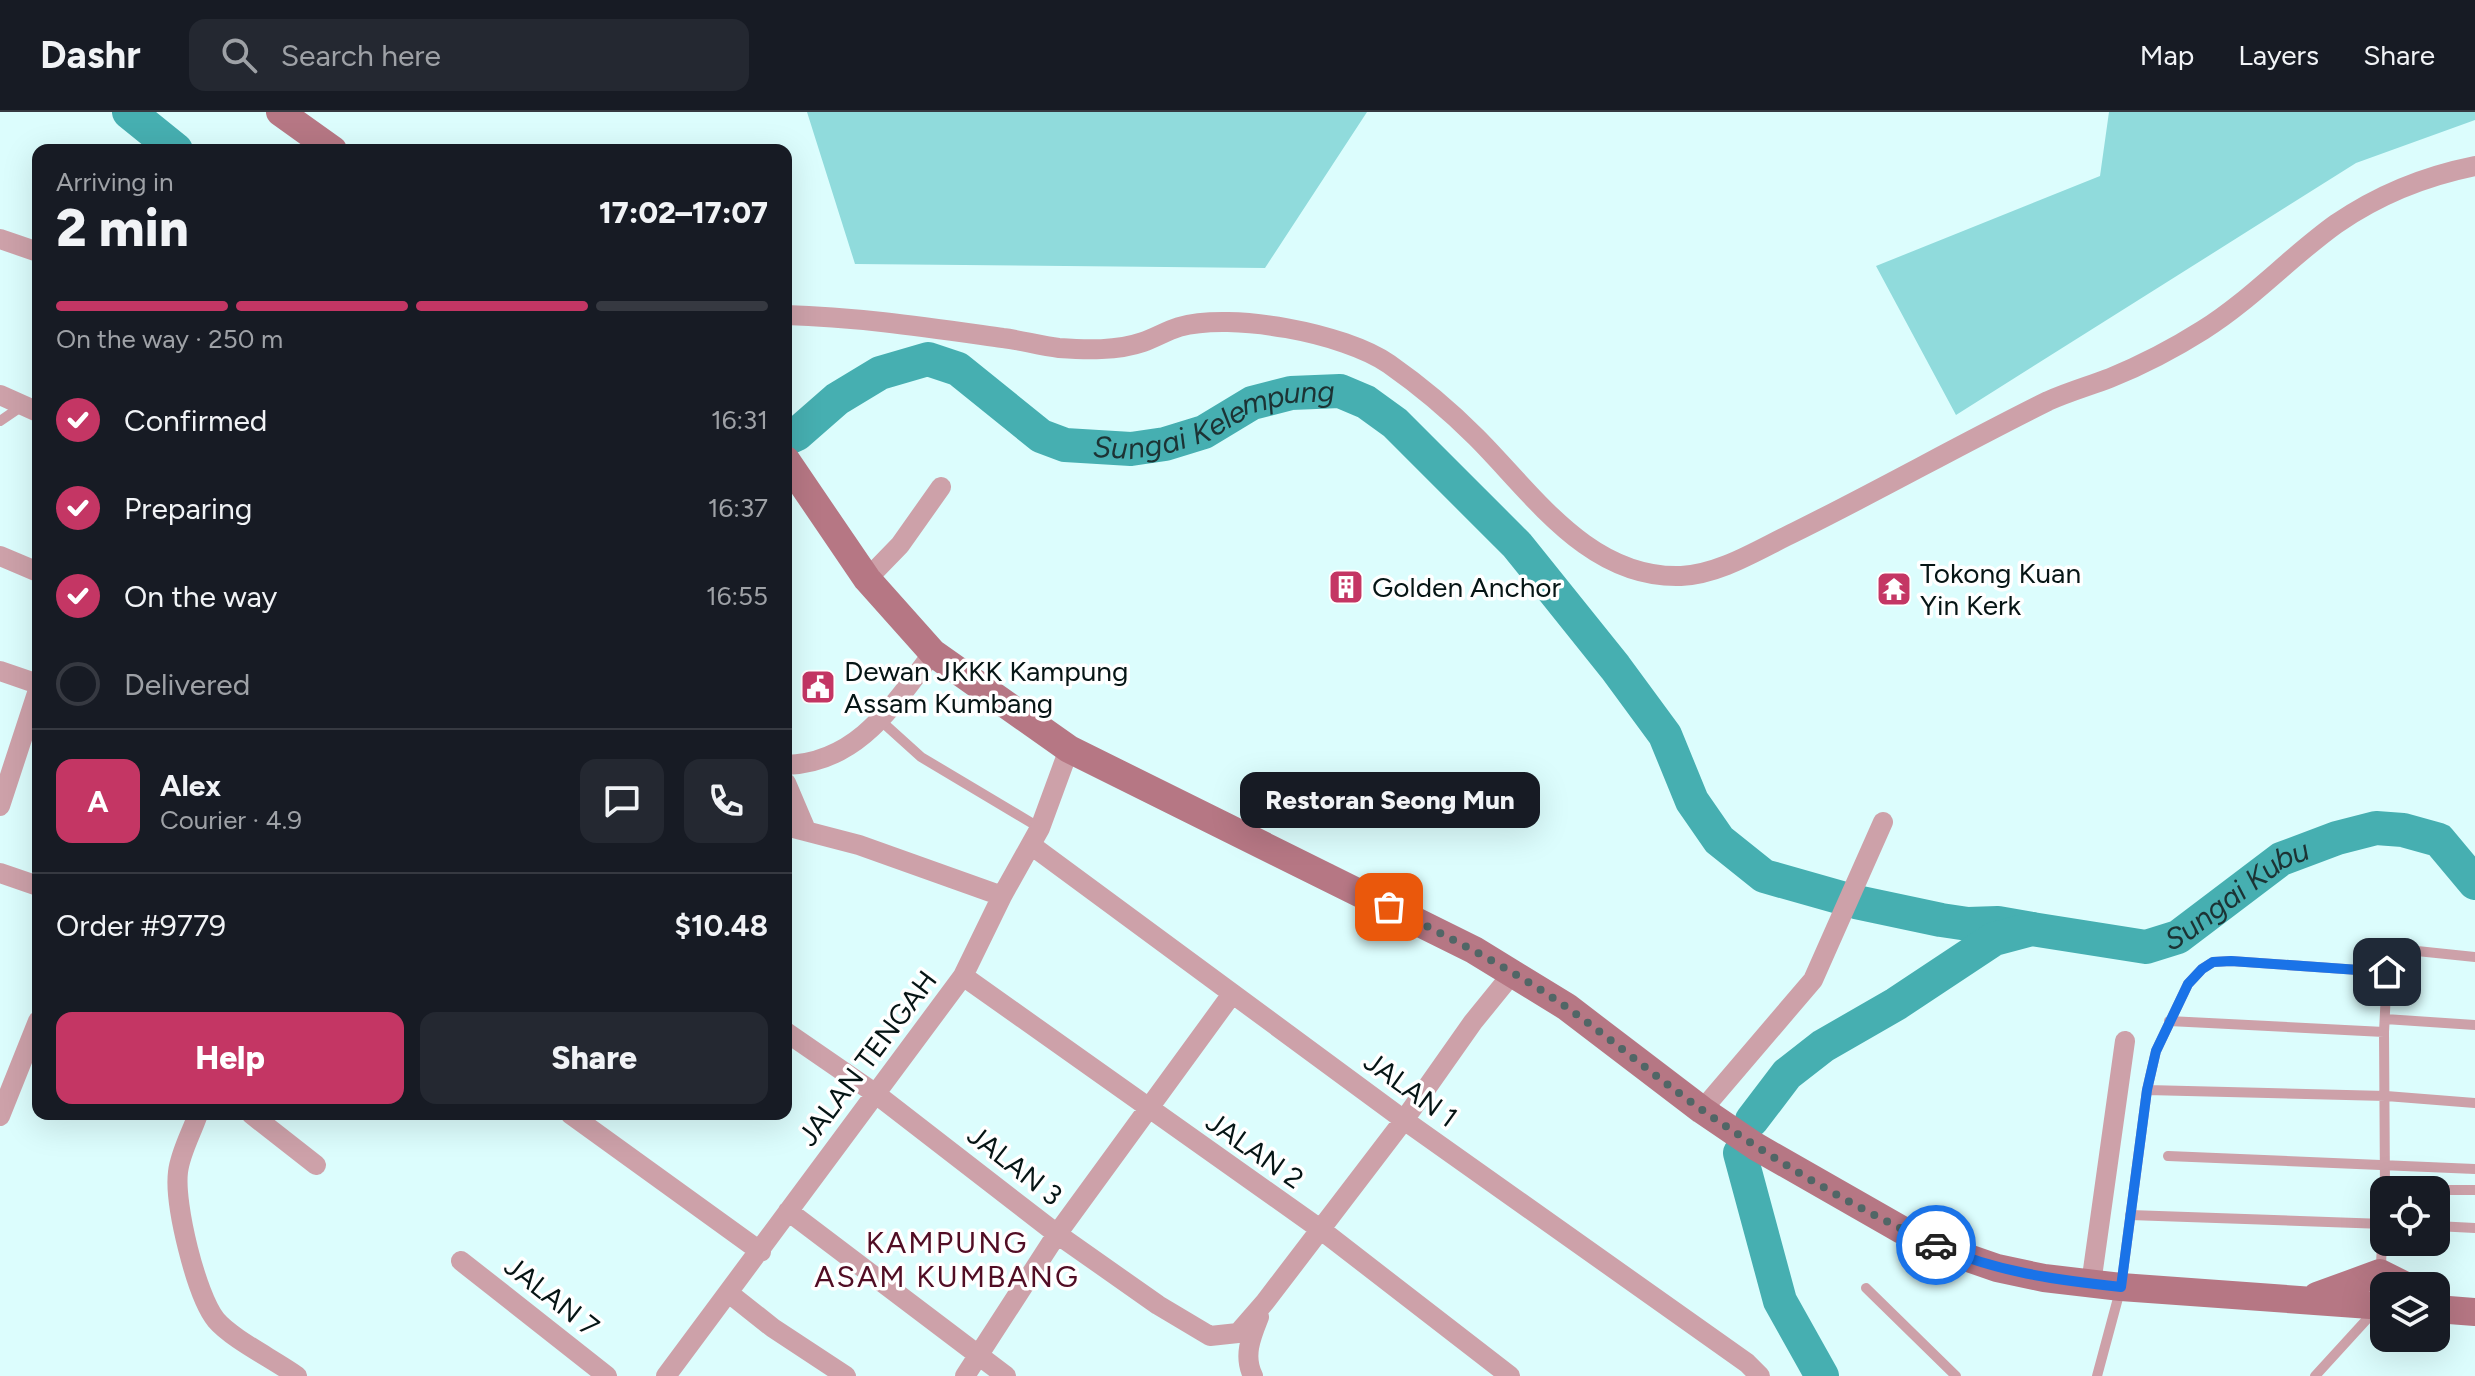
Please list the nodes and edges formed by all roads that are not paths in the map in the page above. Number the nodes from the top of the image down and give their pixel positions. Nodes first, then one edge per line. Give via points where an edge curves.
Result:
1 (280, 112) edge
2 (310, 122) edge
3 (328, 144) edge
4 (2475, 166) edge
5 (0, 239) edge
6 (32, 250) edge
7 (792, 315) edge
8 (0, 395) edge
9 (30, 409) edge
10 (0, 421) edge
11 (792, 469) edge
12 (941, 487) dead end
13 (0, 556) edge
14 (32, 569) edge
15 (867, 579) junction
16 (933, 653) junction
17 (0, 671) edge
18 (32, 682) edge
19 (32, 705) edge
20 (880, 720) junction
21 (1069, 749) junction
22 (792, 765) edge
23 (5, 774) edge
24 (0, 806) edge
25 (1883, 822) dead end
26 (796, 828) edge
27 (1035, 836) junction
28 (0, 873) edge
29 (32, 884) edge
30 (1002, 896) junction
31 (2475, 957) edge
32 (2387, 972) junction
33 (1512, 974) junction
34 (963, 976) junction
35 (1232, 994) junction
36 (2385, 1019) junction
37 (2169, 1021) junction
38 (2475, 1025) edge
39 (2384, 1032) junction
40 (32, 1036) edge
41 (792, 1036) edge
42 (2125, 1041) dead end
43 (2147, 1090) junction
44 (876, 1094) junction
45 (2386, 1096) junction
46 (2475, 1103) edge
47 (1149, 1109) junction
48 (1702, 1110) junction
49 (0, 1116) edge
50 (196, 1120) edge
51 (259, 1120) edge
52 (578, 1120) edge
53 (1404, 1120) junction
54 (2168, 1156) dead end
55 (316, 1165) dead end
56 (2386, 1165) junction
57 (2475, 1169) edge
58 (2386, 1176) edge
59 (2450, 1190) edge
60 (2475, 1190) edge
61 (788, 1211) junction
62 (2130, 1215) junction
63 (2370, 1224) edge
64 (2450, 1227) edge
65 (2475, 1228) edge
66 (1320, 1229) junction
67 (1057, 1234) junction
68 (761, 1252) junction
69 (461, 1261) dead end
70 (2370, 1276) edge
71 (2091, 1284) junction
72 (2121, 1287) junction
73 (1866, 1288) dead end
74 (730, 1294) junction
75 (2301, 1300) junction
76 (1265, 1302) junction
77 (2370, 1305) edge
78 (2450, 1310) edge
79 (2370, 1318) edge
80 (2475, 1330) edge
81 (978, 1356) junction
82 (297, 1376) edge
83 (607, 1376) edge
84 (666, 1376) edge
85 (846, 1376) edge
86 (965, 1376) edge
87 (1006, 1376) edge
88 (1253, 1376) edge
89 (1510, 1376) edge
90 (1760, 1376) edge
91 (1956, 1376) edge
92 (2097, 1376) edge
93 (2315, 1376) edge

1 - 2 main road
2 - 3 main road
4 - 7 street via 2406,185 2368,204 2206,328 2160,355 2055,398 1733,562 1679,576 1644,573 1578,542 1473,434 1386,362 1352,345 1242,321 1179,327 1115,349 1058,348 844,317
5 - 6 street
8 - 9 street
9 - 10 lane
11 - 15 main road
12 - 15 street via 900,545
13 - 14 street
15 - 16 main road
16 - 20 street
16 - 21 main road
17 - 18 street
19 - 23 street
20 - 22 street via 826,759
20 - 27 lane via 921,757
21 - 27 street, JALAN TENGAH
21 - 33 main road via 1474,950
23 - 24 street
25 - 48 street via 1813,980
26 - 30 street
27 - 30 street, JALAN TENGAH
27 - 35 street, JALAN 1
28 - 29 street
30 - 34 street, JALAN TENGAH
31 - 32 lane via 2400,953
32 - 36 lane
32 - 37 lane via 2213,962 2188,984
33 - 48 main road via 1567,1007
33 - 53 street
34 - 44 street, JALAN TENGAH
34 - 47 street, JALAN 2
35 - 47 street
35 - 53 street, JALAN 1
36 - 38 lane
36 - 39 lane
37 - 39 lane
37 - 43 lane
39 - 45 lane
40 - 49 street
41 - 44 street, JALAN 3
42 - 71 street
43 - 45 lane
43 - 62 lane
44 - 61 street, JALAN TENGAH
44 - 67 street, JALAN 3
45 - 46 lane
45 - 56 lane
47 - 66 street, JALAN 2
47 - 67 street
48 - 71 main road via 1755,1146 1945,1250 1997,1268
50 - 82 street via 178,1172 181,1218 207,1306 230,1332
51 - 55 street
52 - 68 street
53 - 66 street
53 - 90 street, JALAN 1
54 - 56 lane
56 - 57 lane
56 - 58 lane
59 - 60 lane
61 - 68 street, JALAN TENGAH
61 - 81 street
62 - 63 lane
62 - 72 lane
64 - 65 lane
66 - 76 street
66 - 89 street, JALAN 2
67 - 76 street, JALAN 3 via 1210,1336 1238,1333
67 - 81 street
68 - 74 street, JALAN TENGAH
69 - 83 street, JALAN 7
70 - 75 main road
71 - 72 main road
72 - 75 main road
72 - 92 lane
73 - 91 lane
74 - 84 street, JALAN TENGAH
74 - 85 street
75 - 77 main road
76 - 88 street via 1246,1359
78 - 80 main road
79 - 93 lane
81 - 86 street
81 - 87 street

